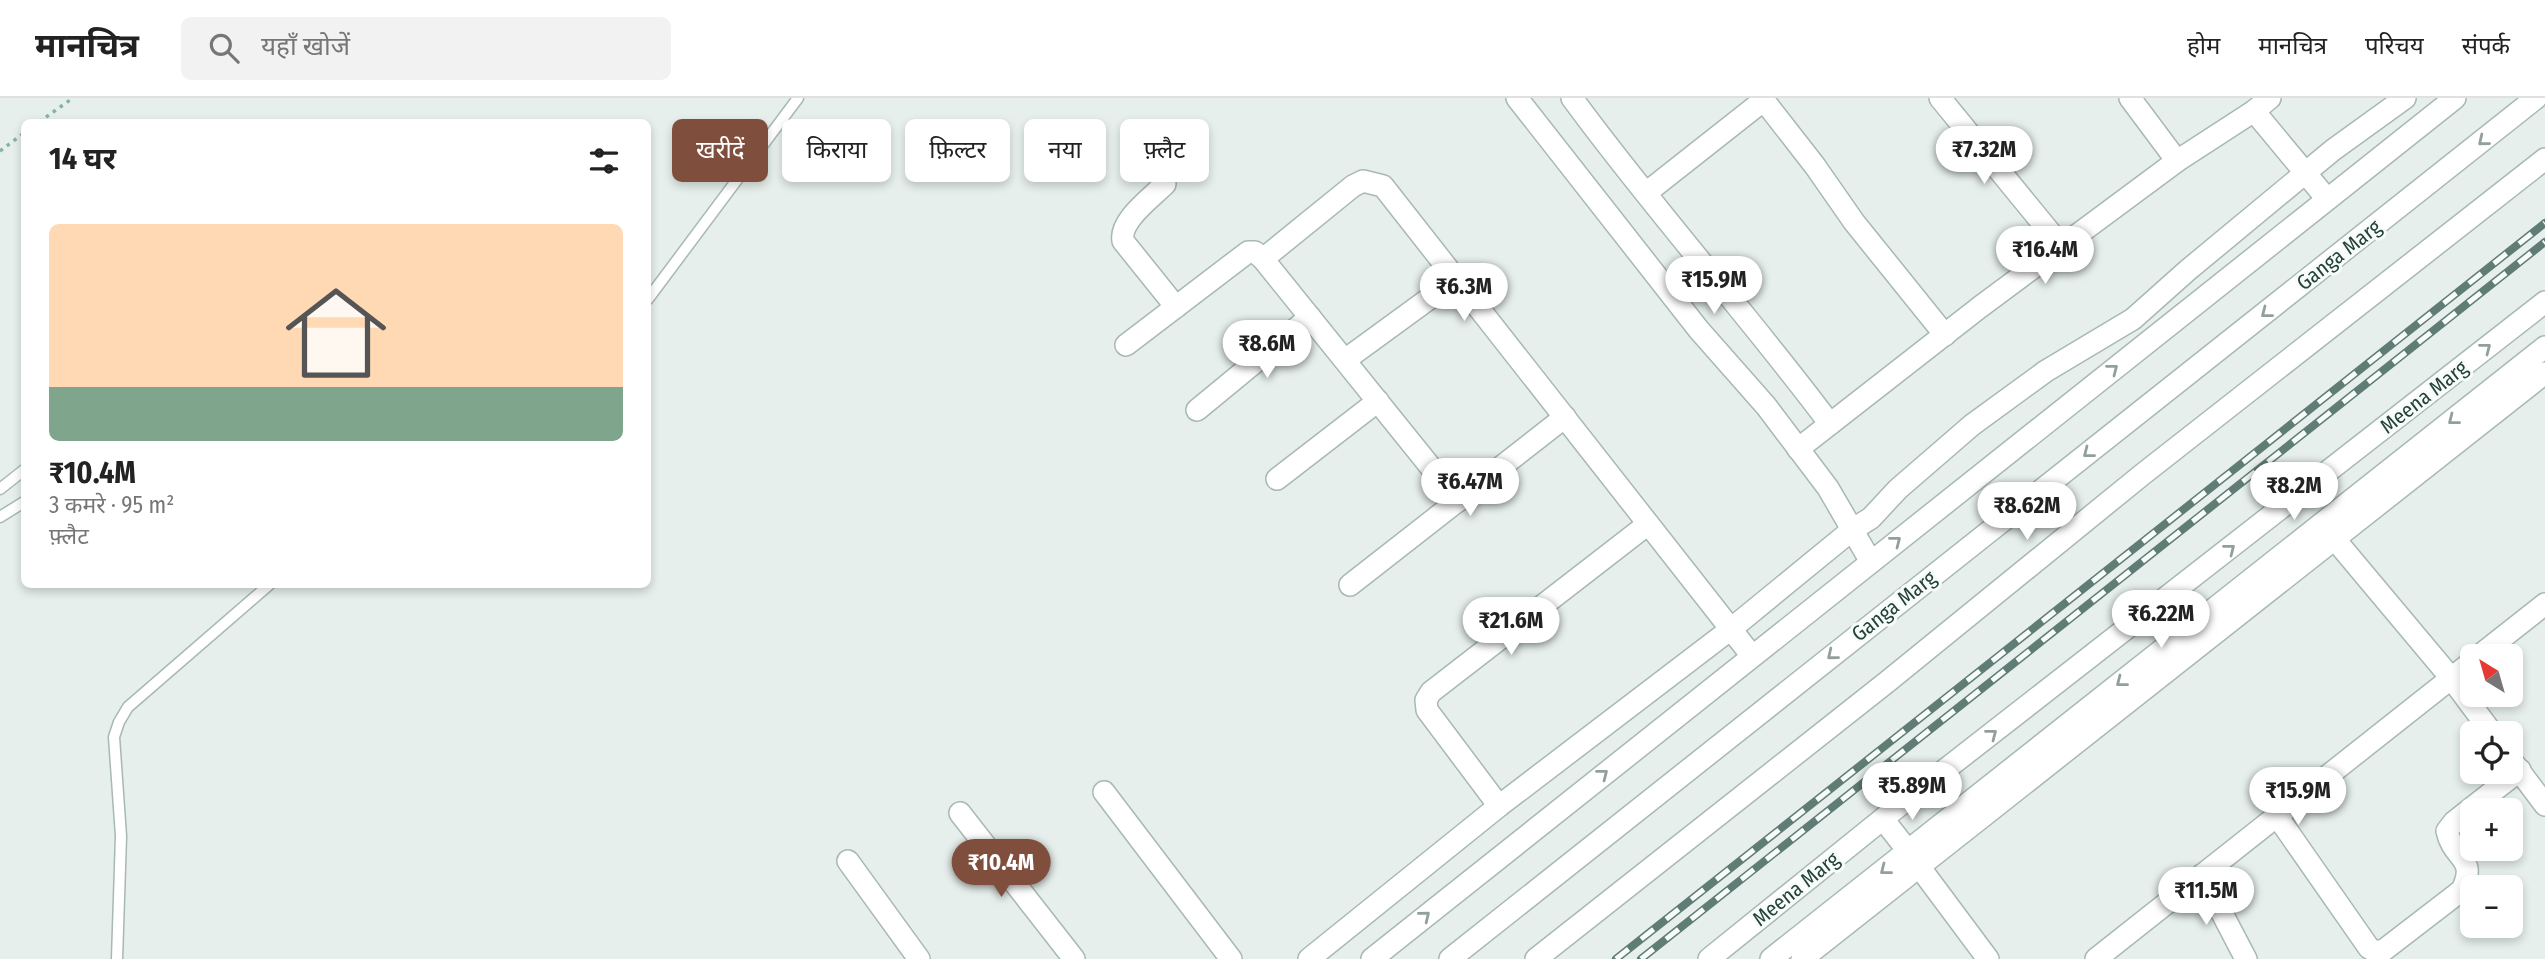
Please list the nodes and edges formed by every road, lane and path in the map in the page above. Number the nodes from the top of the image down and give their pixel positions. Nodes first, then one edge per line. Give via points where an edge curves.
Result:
1 (72, 98) edge
2 (798, 98) edge
3 (1517, 98) edge
4 (1940, 98) edge
5 (2130, 98) edge
6 (2404, 98) edge
7 (2455, 98) edge
8 (2536, 98) edge
9 (1763, 99) edge
10 (1583, 102) edge
11 (2262, 105) edge
12 (43, 119) edge
13 (21, 135) edge
14 (0, 151) edge
15 (2545, 159) edge
16 (2177, 160) junction
17 (2306, 173) junction
18 (1165, 184) dead end
19 (1646, 193) junction
20 (2327, 200) junction
21 (2062, 247) junction
22 (1263, 259) junction
23 (1456, 279) junction
24 (651, 295) edge
25 (2545, 302) edge
26 (1176, 307) junction
27 (1310, 317) junction
28 (1945, 335) junction
29 (1126, 345) dead end
30 (2545, 347) edge
31 (1345, 360) junction
32 (2545, 373) edge
33 (1378, 401) junction
34 (1197, 410) dead end
35 (1565, 417) junction
36 (1830, 424) junction
37 (1798, 449) junction
38 (21, 472) edge
39 (1277, 479) dead end
40 (0, 489) edge
41 (2300, 495) junction
42 (1458, 501) junction
43 (21, 504) edge
44 (0, 517) edge
45 (2322, 523) junction
46 (1648, 524) junction
47 (1852, 530) junction
48 (2335, 539) junction
49 (1871, 562) junction
50 (1350, 585) dead end
51 (265, 588) edge
52 (2545, 604) edge
53 (1731, 629) junction
54 (2494, 644) edge
55 (1752, 656) junction
56 (2460, 671) edge
57 (2451, 678) junction
58 (2483, 721) edge
59 (2523, 776) edge
60 (2495, 784) edge
61 (1104, 792) dead end
62 (2545, 805) edge
63 (1499, 806) junction
64 (960, 813) dead end
65 (2277, 816) junction
66 (1883, 819) junction
67 (1914, 859) junction
68 (848, 861) dead end
69 (2202, 875) junction
70 (1714, 957) edge
71 (117, 959) edge
72 (919, 959) edge
73 (1074, 959) edge
74 (1231, 959) edge
75 (1309, 959) edge
76 (1372, 959) edge
77 (1450, 959) edge
78 (1536, 959) edge
79 (1771, 959) edge
80 (1802, 959) edge
81 (1988, 959) edge
82 (2096, 959) edge
83 (2246, 959) edge

1 - 12 path
2 - 24 lane
3 - 37 street
4 - 21 street
5 - 16 street
6 - 17 street
7 - 20 street
8 -> 77 street, Ganga Marg
9 - 19 street
9 - 28 street
10 - 19 street
11 - 16 street
11 - 17 street
13 - 14 path
15 - 78 street
16 - 21 street
17 - 20 street
17 - 47 street via 2133,319 2046,371 1972,425
18 - 26 street via 1121,232 1123,241
19 - 36 street
49 -> 20 street
21 - 28 street
22 - 23 street via 1353,186 1373,182 1383,186
22 - 26 street via 1248,252
22 - 27 street
23 - 31 street
23 - 35 street
41 -> 25 street, Meena Marg
26 - 29 street
27 - 31 street
27 - 34 street
28 - 36 street
30 -> 45 street, Meena Marg
31 - 33 street
32 - 48 street
33 - 39 street
33 - 42 street
35 - 42 street
35 - 46 street
36 - 37 street
37 - 47 street
38 - 40 lane
41 - 45 street
66 -> 41 street, Meena Marg
42 - 50 street
43 - 44 lane
45 - 48 street
45 -> 67 street, Meena Marg
46 - 53 street
46 - 63 street via 1426,700 1427,710
47 - 49 street
47 - 53 street
48 - 57 street
48 - 67 street
49 - 55 street
51 - 71 lane via 128,707 119,722 114,737 121,836
52 - 54 street
53 - 55 street
53 - 63 street
76 -> 55 street
56 - 57 street
57 - 58 street
57 - 65 street
59 - 62 street
60 - 65 street via 2447,831 2468,866 2462,890 2376,952
61 - 74 street
63 - 75 street
64 - 73 street
65 - 69 street
66 - 67 street
66 - 70 street, Meena Marg
67 -> 79 street, Meena Marg
67 - 80 street
67 - 81 street
68 - 72 street
69 - 82 street
69 - 83 street

